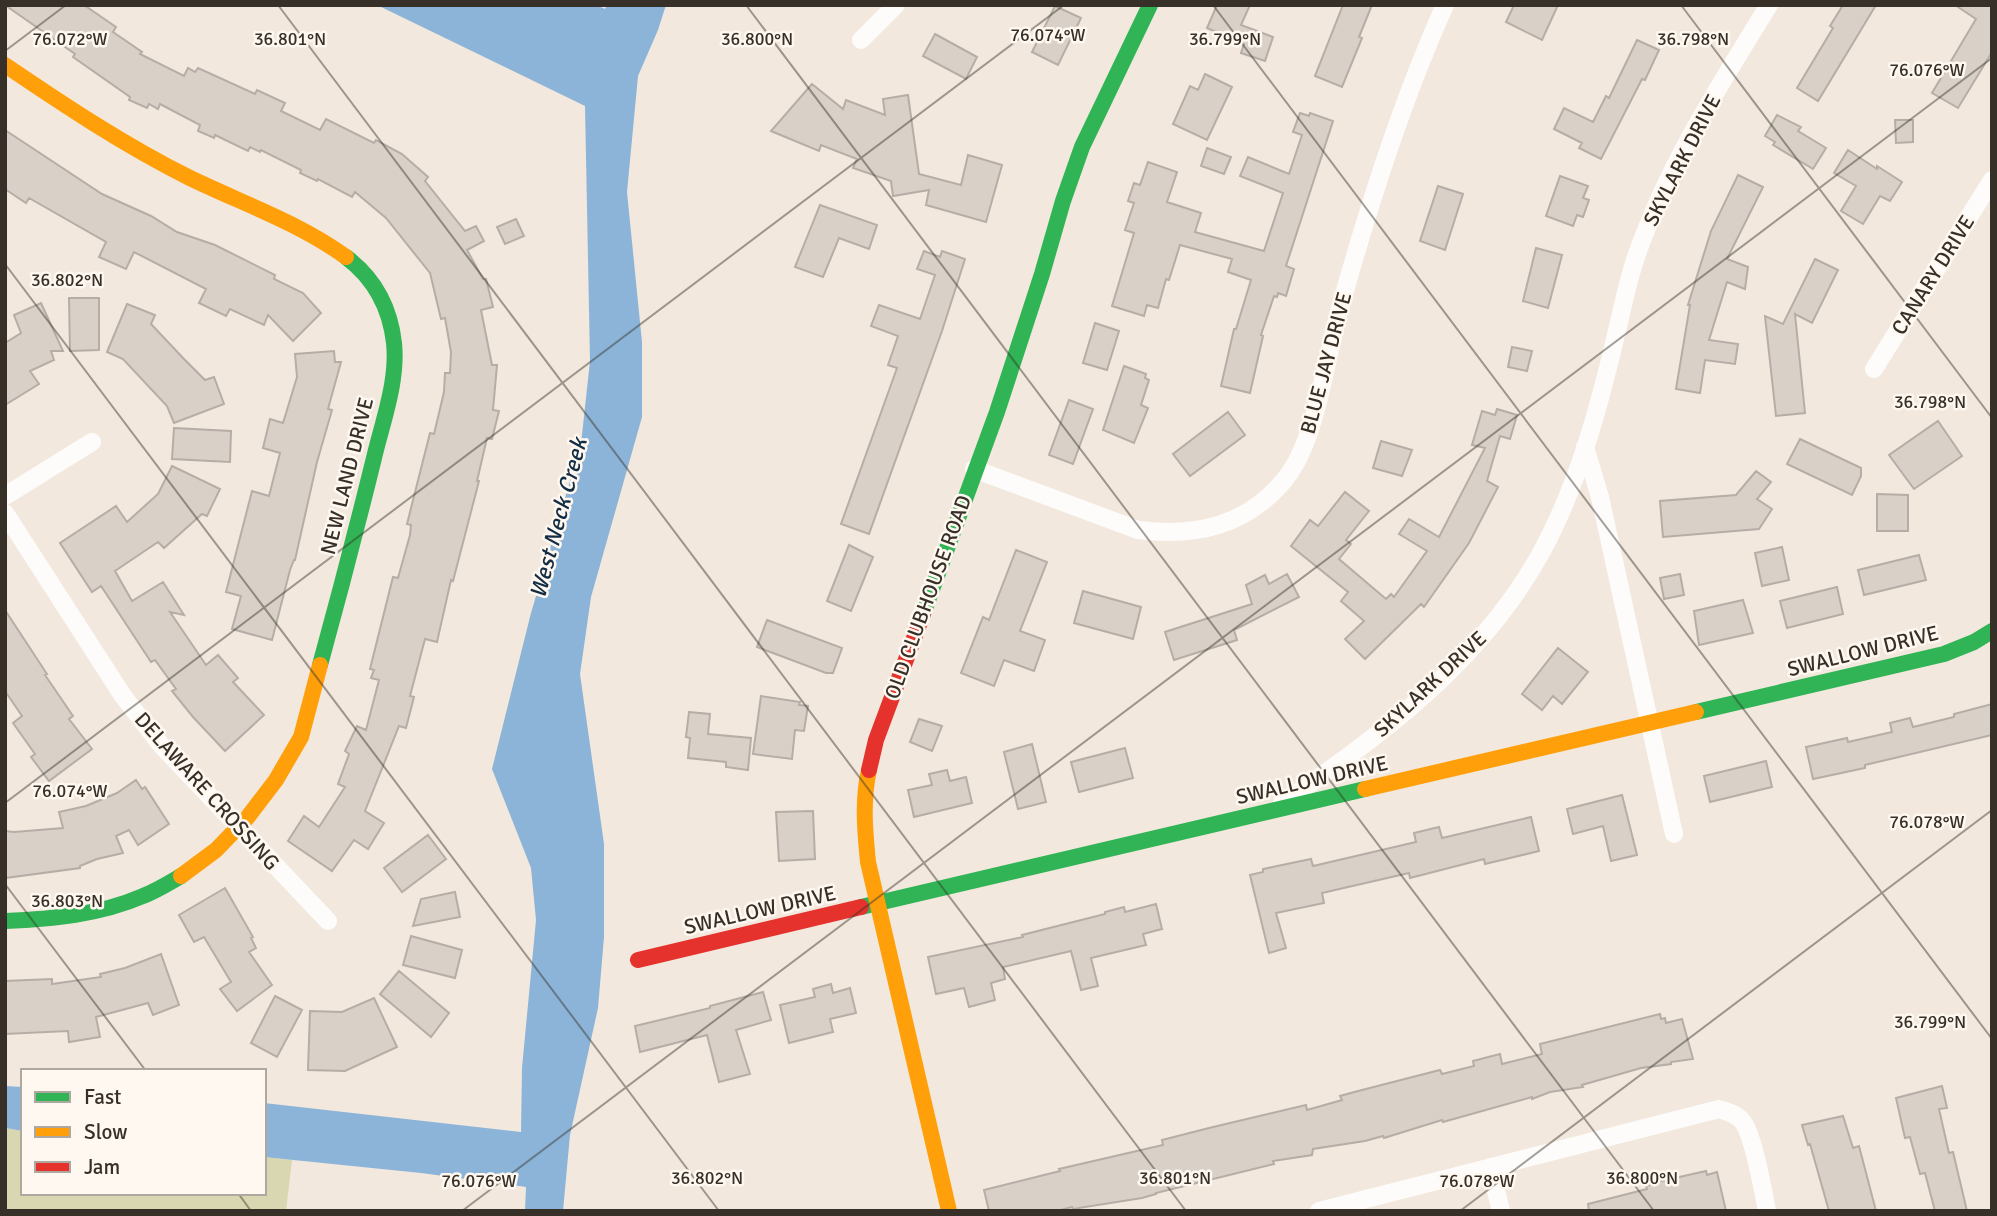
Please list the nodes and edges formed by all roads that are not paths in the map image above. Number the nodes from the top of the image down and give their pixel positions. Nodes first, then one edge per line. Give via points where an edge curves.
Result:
1 (896, 5) edge
2 (1150, 5) edge
3 (1445, 5) edge
4 (1769, 5) edge
5 (861, 40) dead end
6 (5, 65) edge
7 (1992, 180) edge
8 (1874, 369) dead end
9 (92, 442) dead end
10 (1586, 447) junction
11 (974, 469) junction
12 (5, 496) edge
13 (5, 513) edge
14 (1992, 631) edge
15 (1649, 724) junction
16 (1270, 811) junction
17 (239, 828) junction
18 (1674, 834) dead end
19 (878, 904) junction
20 (5, 921) edge
21 (328, 921) dead end
22 (638, 960) dead end
23 (1489, 1167) junction
24 (949, 1211) edge
25 (1320, 1211) edge
26 (1501, 1211) edge
27 (1768, 1211) edge

1 - 5 street
2 - 11 street, OLD CLUBHOUSE ROAD via 1082,147
3 - 11 street, BLUE JAY DRIVE via 1370,203 1311,424 1301,451 1273,493 1221,525 1166,534 1138,530
4 - 10 street, SKYLARK DRIVE via 1656,204 1635,259
6 - 17 street, NEW LAND DRIVE via 121,140 320,239 366,275 391,320 395,371 301,737 263,799
7 - 8 street, CANARY DRIVE
9 - 12 street
10 - 15 street, SKYLARK DRIVE
10 - 16 street, SKYLARK DRIVE via 1541,553 1481,639 1399,717
11 - 19 street, OLD CLUBHOUSE ROAD via 876,740 866,783 864,826
13 - 17 street, DELAWARE CROSSING via 122,696 160,746
14 - 15 street, SWALLOW DRIVE via 1944,654
15 - 16 street, SWALLOW DRIVE
15 - 18 street, SKYLARK DRIVE
16 - 19 street, SWALLOW DRIVE
17 - 20 street, NEW LAND DRIVE via 201,864 135,900 95,914
17 - 21 street, DELAWARE CROSSING
19 - 22 street, SWALLOW DRIVE
19 - 24 street, OLD CLUBHOUSE ROAD
23 - 25 street
23 - 26 street
23 - 27 street via 1719,1109 1743,1121 1749,1133

